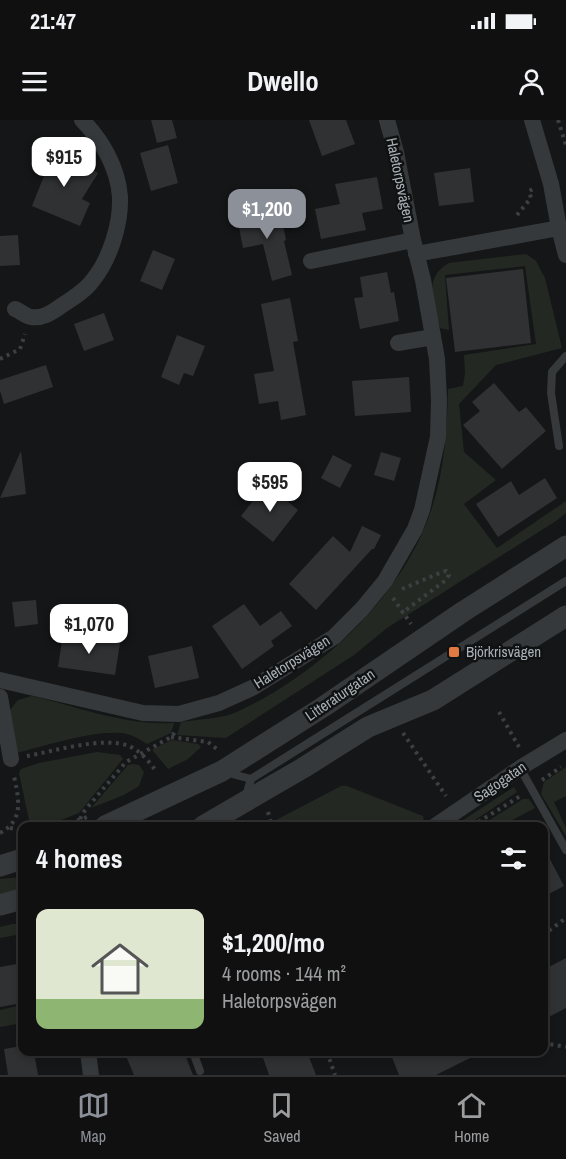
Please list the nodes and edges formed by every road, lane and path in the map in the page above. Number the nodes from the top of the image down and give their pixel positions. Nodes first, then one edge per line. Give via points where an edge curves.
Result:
1 (82, 120) edge
2 (387, 120) edge
3 (532, 120) edge
4 (558, 120) edge
5 (566, 145) edge
6 (551, 184) junction
7 (508, 217) dead end
8 (559, 228) junction
9 (414, 247) junction
10 (566, 255) edge
11 (311, 261) dead end
12 (15, 309) dead end
13 (32, 317) junction
14 (433, 337) junction
15 (398, 343) dead end
16 (566, 356) edge
17 (0, 359) edge
18 (560, 446) dead end
19 (566, 546) edge
20 (566, 581) edge
21 (399, 590) dead end
22 (392, 597) dead end
23 (402, 613) junction
24 (418, 616) dead end
25 (566, 616) edge
26 (410, 621) junction
27 (402, 626) dead end
28 (0, 680) edge
29 (0, 697) edge
30 (498, 712) dead end
31 (401, 727) dead end
32 (566, 740) edge
33 (227, 746) dead end
34 (140, 753) junction
35 (11, 759) junction
36 (217, 760) junction
37 (524, 766) junction
38 (156, 771) dead end
39 (251, 779) junction
40 (243, 804) junction
41 (266, 806) dead end
42 (457, 812) junction
43 (80, 820) junction
44 (97, 821) edge
45 (74, 822) edge
46 (210, 822) edge
47 (271, 822) edge
48 (441, 822) edge
49 (10, 828) junction
50 (18, 829) edge
51 (0, 833) edge
52 (566, 850) edge
53 (18, 860) edge
54 (0, 866) edge
55 (18, 900) edge
56 (0, 905) edge
57 (566, 918) edge
58 (548, 931) edge
59 (548, 1044) edge
60 (566, 1047) edge
61 (89, 1056) edge
62 (194, 1056) edge
63 (328, 1056) edge
64 (200, 1071) dead end
65 (91, 1075) edge
66 (335, 1075) edge

1 - 13 street via 107,153 116,177 120,198 118,221 107,256 93,281 44,316
2 - 9 street, Haletorpsvägen
3 - 6 street
4 - 5 path
6 - 7 path via 529,191 531,198 519,214
6 - 8 street
8 - 9 street
8 - 10 street
9 - 11 street, Haletorpsvägen
9 - 14 street, Haletorpsvägen
12 - 13 street
13 - 17 path via 20,349
14 - 15 street
14 - 28 street, Haletorpsvägen via 438,437 422,510 415,530 385,581 334,637 254,687 219,703 179,714 143,713
16 - 18 lane via 552,372 551,393
19 - 36 street, Litteraturgatan via 323,707
20 - 39 lane
21 - 23 path via 442,572 448,575
22 - 23 path
23 - 26 path
24 - 26 path
25 - 40 street via 433,700 368,727
26 - 27 path
29 - 35 street
30 - 37 path
31 - 42 path
32 - 37 street, Sagogatan
33 - 36 path
34 - 35 path via 112,742
34 - 36 path via 172,735 208,742
34 - 38 path
34 - 43 path via 126,762
35 - 49 path via 18,808
36 - 39 lane
36 - 44 street, Litteraturgatan
37 - 42 street, Sagogatan
37 - 52 lane
39 - 40 lane
40 - 46 street
41 - 47 path
42 - 48 street, Sagogatan
43 - 44 path
43 - 45 path
49 - 50 path
49 - 51 path
53 - 54 street
55 - 56 street
57 - 58 path
59 - 60 path
61 - 65 street
62 - 64 lane
63 - 66 path

